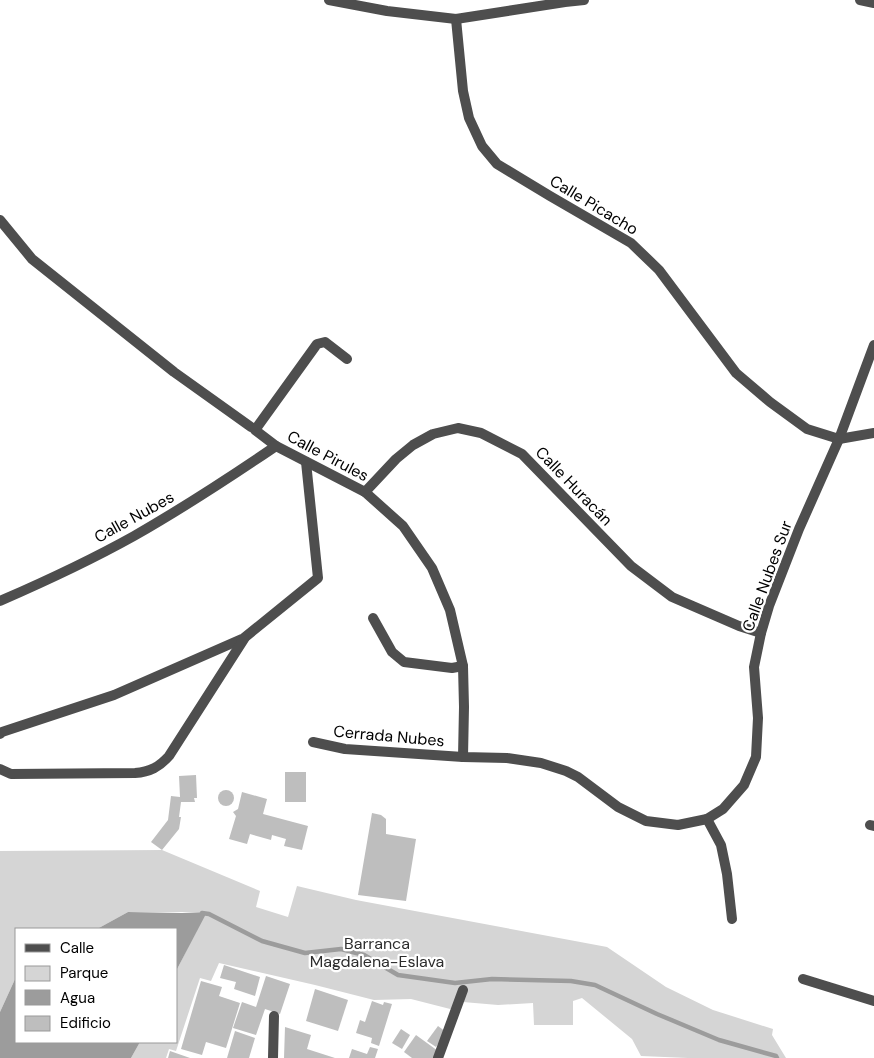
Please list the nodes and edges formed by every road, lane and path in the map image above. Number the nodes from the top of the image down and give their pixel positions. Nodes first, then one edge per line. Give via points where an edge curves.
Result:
1 (330, 0) edge
2 (584, 0) edge
3 (860, 0) edge
4 (874, 3) edge
5 (456, 19) junction
6 (0, 220) edge
7 (874, 345) edge
8 (347, 359) dead end
9 (253, 429) junction
10 (874, 433) edge
11 (839, 439) junction
12 (276, 446) junction
13 (306, 462) junction
14 (365, 492) junction
15 (0, 601) edge
16 (373, 618) dead end
17 (761, 633) junction
18 (244, 638) junction
19 (463, 666) junction
20 (0, 734) edge
21 (314, 742) dead end
22 (463, 757) junction
23 (0, 769) edge
24 (708, 819) junction
25 (732, 919) dead end
26 (803, 979) dead end
27 (464, 990) dead end
28 (874, 1001) edge
29 (274, 1016) dead end
30 (273, 1058) edge
31 (438, 1058) edge

1 - 5 street
2 - 5 street
3 - 4 street
5 - 11 street, Calle Picacho via 469,118 482,146 492,158 631,243 659,270 736,373 807,429
6 - 9 street, Calle Pirules via 32,259 174,372
7 - 11 street, Calle Nubes Sur
8 - 9 street via 325,342 317,344
9 - 12 street, Calle Pirules
10 - 11 street, Calle Picacho
11 - 17 street, Calle Nubes Sur via 799,529
12 - 13 street, Calle Pirules
12 - 15 street, Calle Nubes via 133,536
13 - 14 street, Calle Pirules
13 - 18 street via 318,578
14 - 17 street, Calle Huracán via 396,459 434,434 458,428 481,432 522,454 631,566 672,597
14 - 19 street, Calle Pirules via 403,526 432,568 450,610
16 - 19 street via 392,652 404,662 452,668
17 - 24 street, Calle Nubes Sur via 754,667 758,718 756,757 744,784 723,808
18 - 20 street via 114,695
18 - 23 street via 169,756 157,767 135,773 11,774
19 - 22 street, Calle Pirules
21 - 22 street, Cerrada Nubes via 345,749
22 - 24 street, Calle Nubes Sur via 507,758 554,766 578,777 618,807 646,821 678,825
24 - 25 street via 721,845
26 - 28 street
27 - 31 street
29 - 30 street

